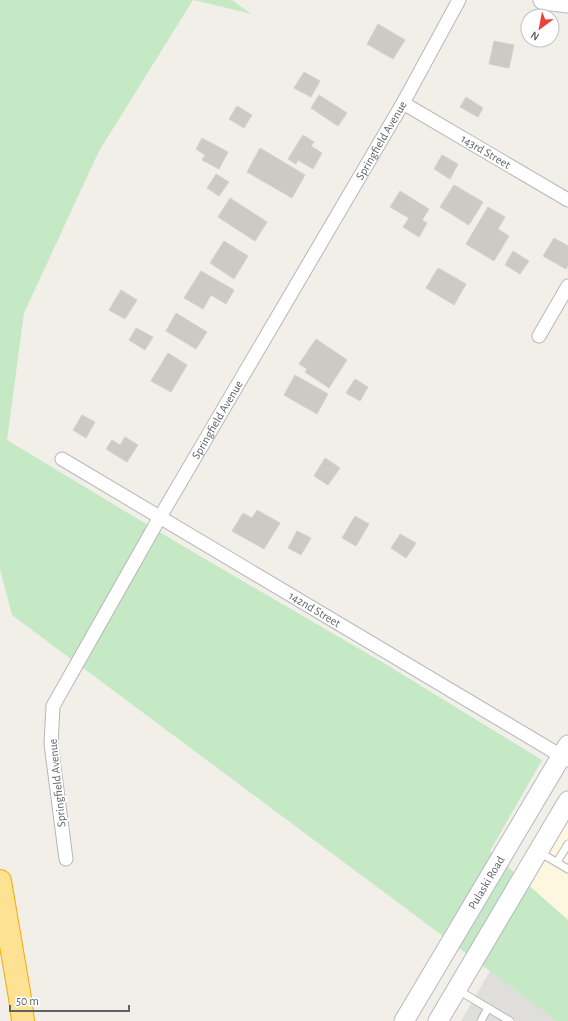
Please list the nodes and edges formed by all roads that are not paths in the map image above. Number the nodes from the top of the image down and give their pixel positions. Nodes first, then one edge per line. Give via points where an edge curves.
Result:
1 (459, 0) edge
2 (543, 0) edge
3 (568, 3) edge
4 (403, 103) junction
5 (568, 200) edge
6 (568, 286) edge
7 (539, 336) dead end
8 (62, 459) dead end
9 (160, 517) junction
10 (566, 753) edge
11 (565, 812) edge
12 (568, 844) edge
13 (538, 851) junction
14 (66, 859) dead end
15 (557, 862) junction
16 (568, 869) edge
17 (0, 881) edge
18 (457, 990) junction
19 (488, 1008) junction
20 (23, 1021) edge
21 (404, 1021) edge
22 (438, 1021) edge
23 (481, 1021) edge
24 (510, 1021) edge

1 - 4 street, Springfield Avenue
2 - 3 main road
4 - 5 street, 143rd Street
4 - 9 street, Springfield Avenue
6 - 7 street
8 - 9 street, 142nd Street
9 - 10 street, 142nd Street
9 - 14 street, Springfield Avenue via 53,706 51,744
10 - 21 main road, Pulaski Road
11 - 13 main road
12 - 15 lane
13 - 15 lane
13 - 18 main road
15 - 16 lane
17 - 20 highway
18 - 19 lane
18 - 22 main road
19 - 23 lane
19 - 24 lane

